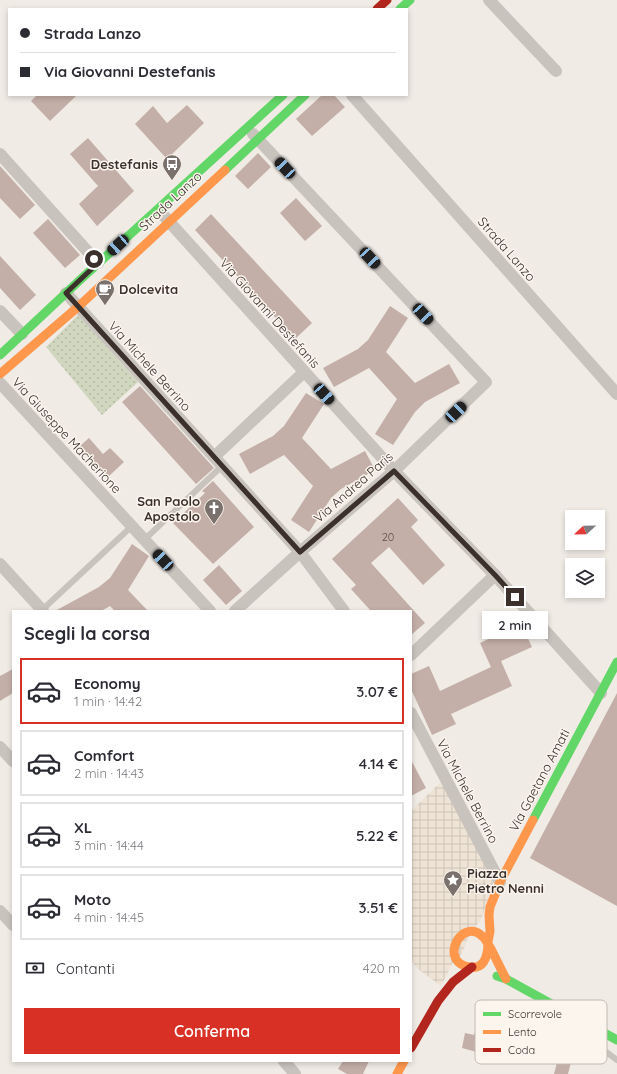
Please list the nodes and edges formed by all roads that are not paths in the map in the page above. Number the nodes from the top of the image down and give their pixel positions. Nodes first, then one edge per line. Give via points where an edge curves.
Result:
1 (387, 0) edge
2 (410, 0) edge
3 (489, 0) edge
4 (378, 8) edge
5 (401, 8) edge
6 (556, 71) dead end
7 (282, 96) edge
8 (304, 96) edge
9 (353, 96) edge
10 (247, 127) junction
11 (258, 139) junction
12 (0, 154) edge
13 (158, 208) junction
14 (169, 221) junction
15 (98, 263) junction
16 (66, 293) junction
17 (79, 306) junction
18 (0, 311) edge
19 (22, 334) junction
20 (0, 355) edge
21 (304, 372) junction
22 (0, 374) edge
23 (0, 383) edge
24 (617, 394) edge
25 (218, 462) junction
26 (394, 471) junction
27 (132, 526) junction
28 (144, 540) junction
29 (300, 552) junction
30 (0, 564) edge
31 (495, 575) junction
32 (43, 610) edge
33 (209, 610) edge
34 (236, 610) edge
35 (343, 610) edge
36 (412, 654) edge
37 (617, 662) edge
38 (601, 693) junction
39 (412, 715) edge
40 (0, 747) edge
41 (12, 760) edge
42 (500, 882) junction
43 (0, 911) edge
44 (489, 912) junction
45 (12, 924) edge
46 (470, 932) junction
47 (488, 945) junction
48 (454, 954) junction
49 (472, 967) junction
50 (506, 979) junction
51 (543, 1000) edge
52 (438, 1001) junction
53 (607, 1035) edge
54 (617, 1040) edge
55 (412, 1046) edge
56 (607, 1052) edge
57 (617, 1060) edge
58 (285, 1062) edge
59 (403, 1062) edge
60 (295, 1074) edge
61 (396, 1074) edge

1 - 4 street
2 - 5 street
3 - 6 street
7 - 10 street, Strada Lanzo
8 - 11 street, Strada Lanzo
9 - 24 street, Strada Lanzo
10 - 11 street
10 - 13 street, Strada Lanzo
11 - 14 street, Strada Lanzo
11 - 26 street, Via Andrea Paris via 486,382
12 - 15 street
13 - 14 street, Via Giovanni Destefanis
13 - 15 street, Strada Lanzo
14 - 17 street, Strada Lanzo
14 - 21 street, Via Giovanni Destefanis
15 - 16 street, Strada Lanzo
16 - 17 street, Via Michele Berrino
16 - 19 street, Strada Lanzo
17 - 22 street, Strada Lanzo
17 - 25 street, Via Michele Berrino
18 - 19 street
19 - 20 street, Strada Lanzo
21 - 25 street
21 - 26 street, Via Giovanni Destefanis
23 - 27 street, Via Giuseppe Macherione
25 - 28 lane
25 - 29 street, Via Michele Berrino
26 - 29 street, Via Andrea Paris
26 - 31 street, Via Giovanni Destefanis
27 - 28 street, Via Giuseppe Macherione
27 - 32 lane
28 - 33 street, Via Giuseppe Macherione
29 - 34 street, Via Andrea Paris
29 - 35 street, Via Michele Berrino
30 - 32 street
31 - 36 street
31 - 38 street, Via Giovanni Destefanis
37 - 38 street, Via Gaetano Amati
38 - 42 street, Via Gaetano Amati
39 - 42 street, Via Michele Berrino
40 - 41 street
42 - 44 street, Via Gaetano Amati
43 - 45 street
44 - 46 street, Via Gaetano Amati
44 - 47 street, Via Gaetano Amati
46 - 47 street via 480,934
46 - 48 street via 458,938
47 - 49 street via 486,959
47 - 50 street
48 - 49 street via 461,964
48 - 52 street
49 - 50 street
49 - 52 street via 453,982
50 - 51 street
52 - 55 street
53 - 54 street
56 - 57 lane
58 - 60 street
59 - 61 street

